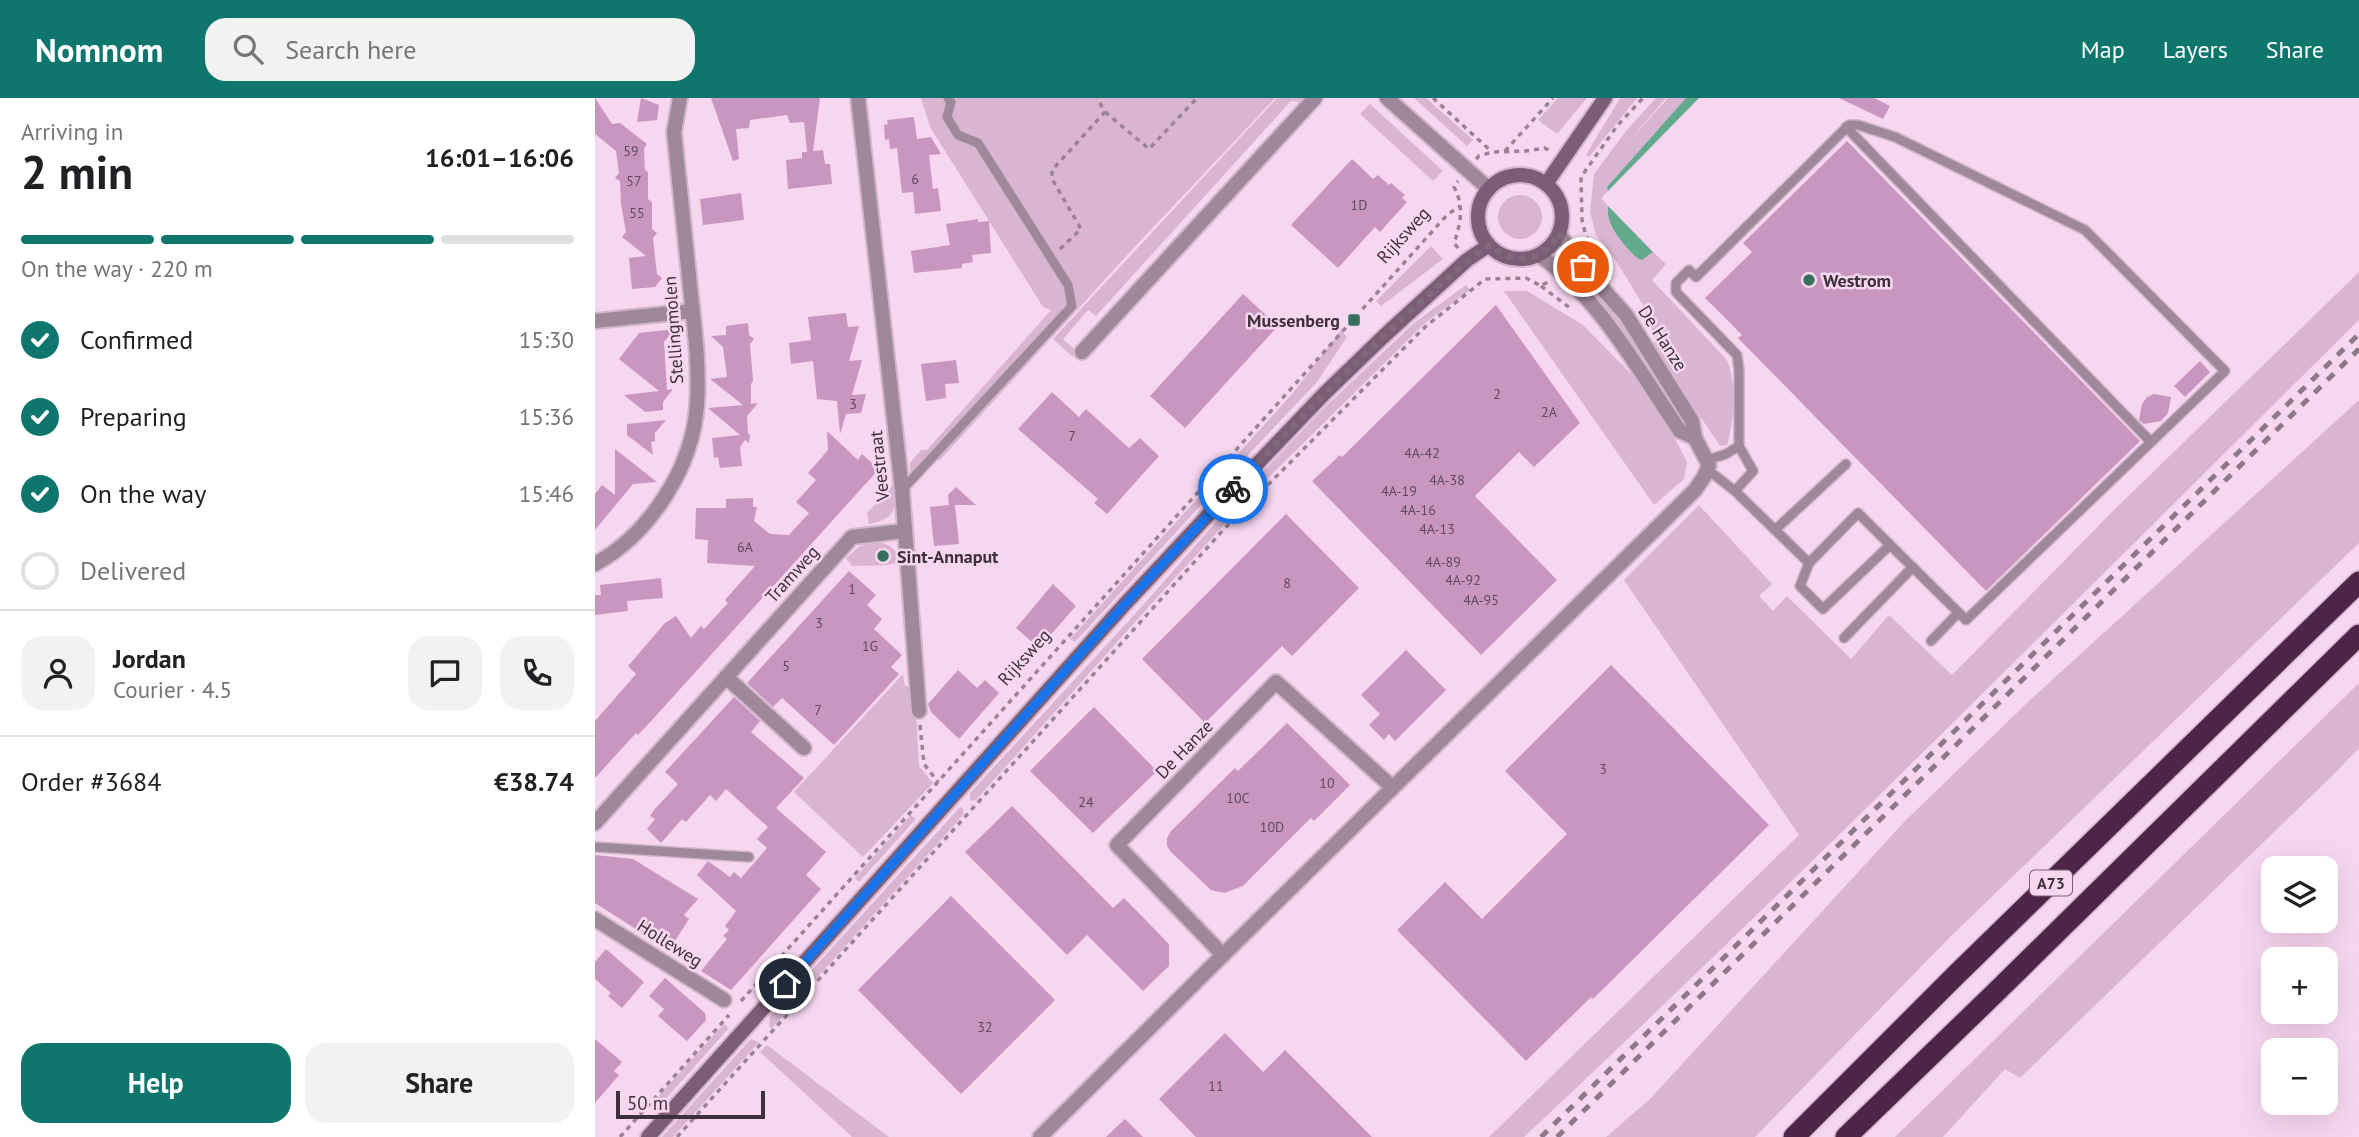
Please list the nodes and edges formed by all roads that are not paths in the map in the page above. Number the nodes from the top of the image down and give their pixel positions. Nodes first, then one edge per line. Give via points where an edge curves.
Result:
1 (680, 98) edge
2 (858, 98) edge
3 (948, 98) edge
4 (1315, 98) edge
5 (1387, 98) edge
6 (1605, 98) edge
7 (1846, 127) junction
8 (1546, 184) junction
9 (1489, 189) junction
10 (1559, 233) junction
11 (1489, 245) junction
12 (1539, 255) junction
13 (692, 311) junction
14 (595, 321) edge
15 (1082, 352) dead end
16 (1695, 438) junction
17 (2151, 442) junction
18 (1739, 446) junction
19 (1846, 464) dead end
20 (1708, 465) junction
21 (902, 490) junction
22 (1735, 491) junction
23 (1775, 530) junction
24 (904, 531) junction
25 (1890, 545) junction
26 (1809, 563) junction
27 (595, 564) edge
28 (1913, 567) junction
29 (2359, 582) edge
30 (1958, 613) junction
31 (2359, 635) edge
32 (1844, 638) dead end
33 (1931, 641) dead end
34 (726, 677) junction
35 (919, 711) road end
36 (804, 748) dead end
37 (1392, 787) junction
38 (595, 823) edge
39 (595, 847) edge
40 (749, 857) dead end
41 (595, 919) edge
42 (1223, 955) junction
43 (724, 1000) dead end
44 (648, 1137) edge
45 (1040, 1137) edge
46 (1794, 1137) edge
47 (1846, 1137) edge

1 - 13 street, Stellingmolen via 674,132
2 - 21 street, Veestraat
3 - 21 lane via 947,117 958,135 978,143 1068,285 1072,306
4 - 15 street
5 - 9 street
6 - 8 main road
7 - 17 lane
7 - 17 lane via 1858,125 1895,137 2085,230 2225,371
7 - 18 lane via 1696,277 1689,270 1676,283 1676,292 1737,355
8 - 9 main road via 1519,175 1506,177
8 - 10 main road via 1560,202
9 - 11 main road via 1478,218
10 - 12 main road
10 - 16 street, De Hanze via 1626,315 1692,421
11 - 12 main road via 1514,258
11 - 44 main road via 1384,335 1315,403 1125,604
12 - 16 street, De Hanze via 1562,271 1605,320 1680,431
13 - 14 street
13 - 27 street, Stellingmolen via 697,405 687,451 661,505 635,536
16 - 20 street, De Hanze
17 - 30 lane via 1966,620
18 - 20 lane
18 - 22 lane via 1753,471
19 - 23 lane
20 - 22 lane
20 - 37 street via 1695,490
21 - 24 street, Veestraat
22 - 23 lane
23 - 26 lane
24 - 34 street, Tramweg via 852,537
24 - 35 street, Veestraat
25 - 26 lane via 1859,513
25 - 26 lane via 1823,609 1800,586
25 - 28 lane
28 - 30 lane
28 - 32 lane
29 - 46 highway, A73
30 - 33 lane
31 - 47 highway, A73
34 - 36 street
34 - 38 street, Tramweg
37 - 42 street
37 - 42 street, De Hanze via 1276,682 1117,845
39 - 40 lane
41 - 43 street, Holleweg
42 - 45 street

